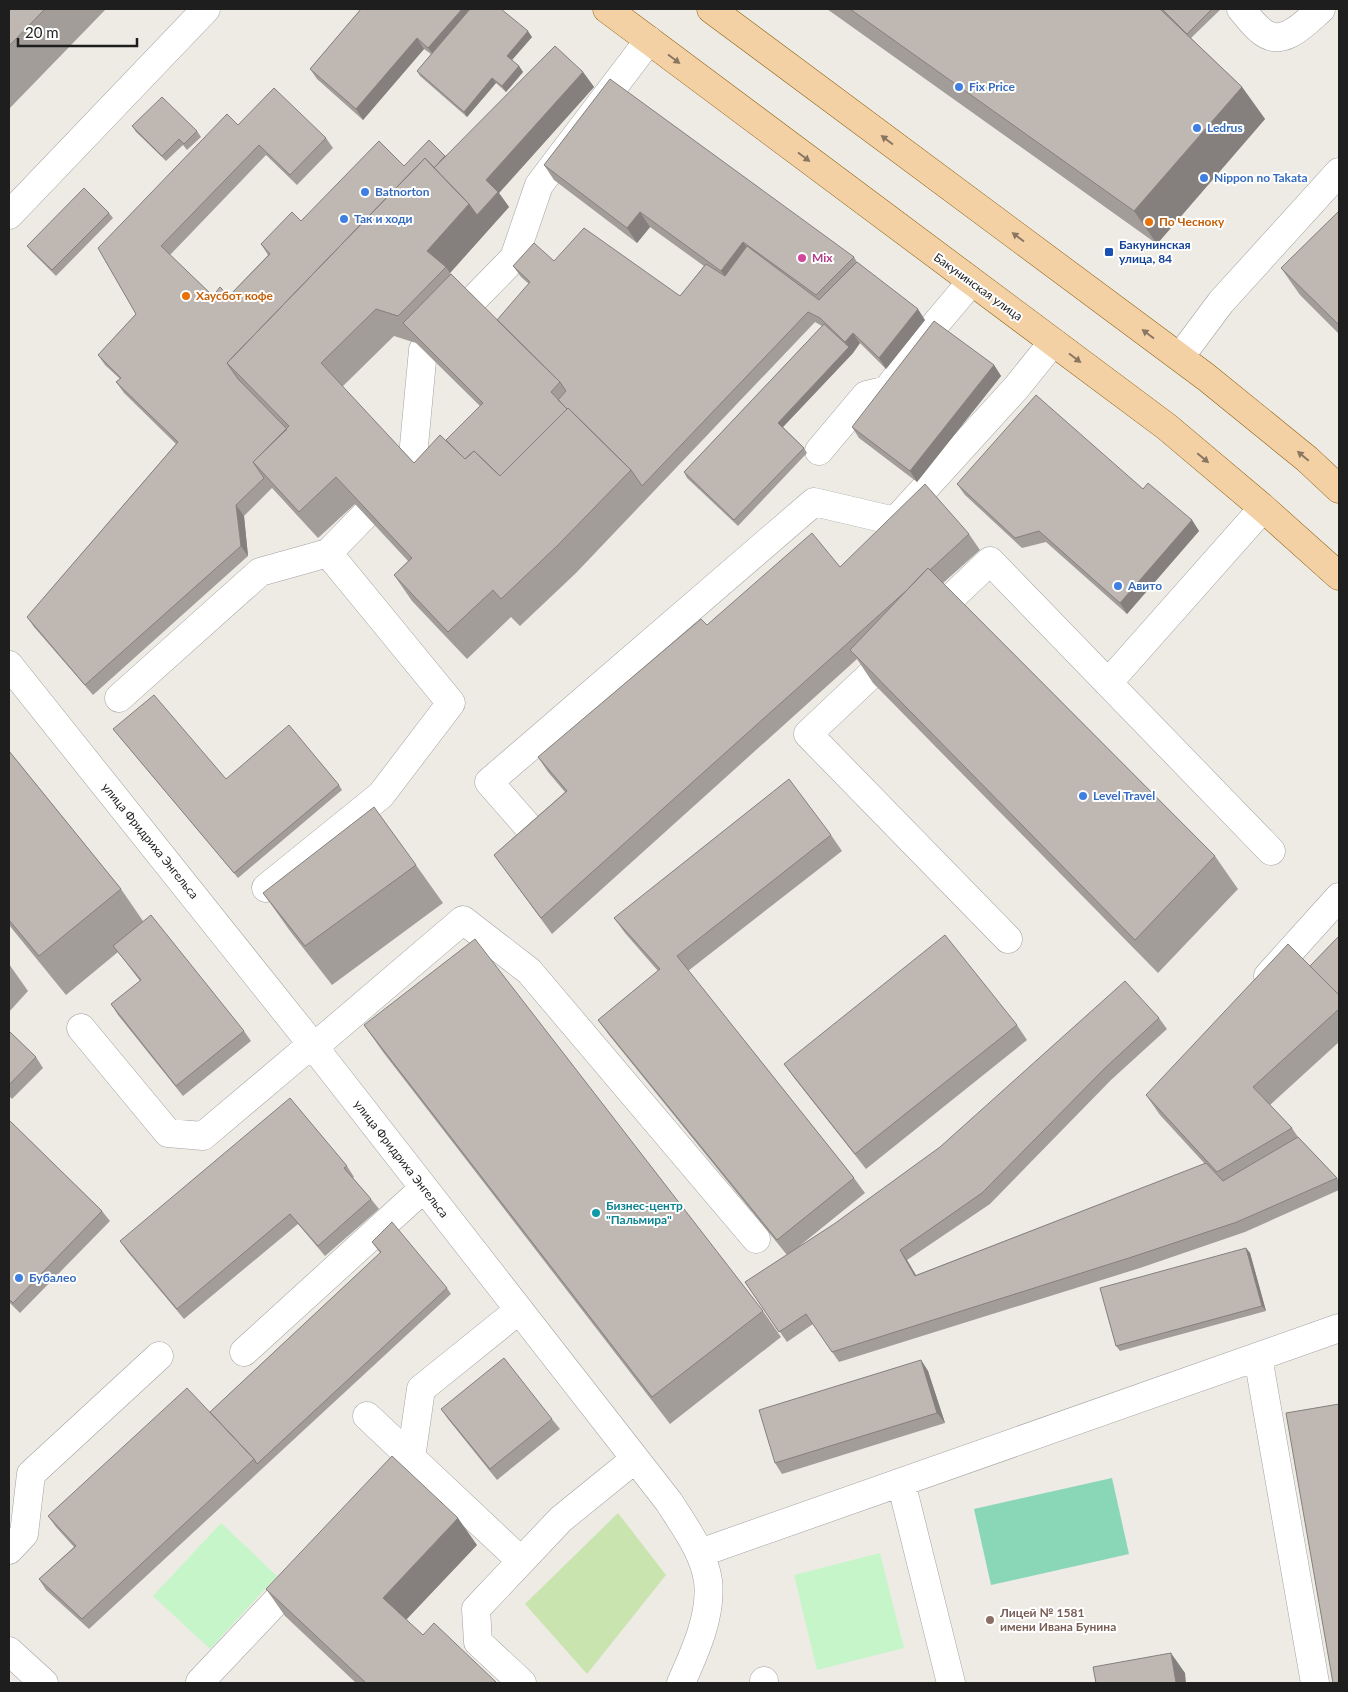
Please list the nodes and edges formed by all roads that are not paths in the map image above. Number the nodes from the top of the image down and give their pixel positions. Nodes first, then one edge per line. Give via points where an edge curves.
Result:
1 (206, 9) edge
2 (608, 9) edge
3 (711, 9) edge
4 (1241, 9) edge
5 (1321, 9) edge
6 (649, 40) junction
7 (1339, 172) edge
8 (9, 215) edge
9 (971, 282) junction
10 (472, 301) edge
11 (1054, 342) junction
12 (424, 350) edge
13 (1180, 357) junction
14 (819, 450) dead end
15 (412, 467) edge
16 (1339, 489) edge
17 (1263, 508) junction
18 (366, 515) edge
19 (328, 553) junction
20 (1339, 576) edge
21 (9, 665) edge
22 (1108, 682) junction
23 (119, 698) dead end
24 (532, 831) edge
25 (1271, 851) dead end
26 (266, 888) edge
27 (1339, 897) edge
28 (1008, 939) dead end
29 (1254, 990) edge
30 (81, 1028) dead end
31 (313, 1046) junction
32 (424, 1188) junction
33 (756, 1239) edge
34 (519, 1310) junction
35 (1339, 1328) edge
36 (244, 1352) dead end
37 (159, 1356) dead end
38 (1258, 1357) junction
39 (367, 1416) dead end
40 (411, 1458) junction
41 (635, 1459) junction
42 (901, 1482) junction
43 (363, 1508) edge
44 (9, 1550) edge
45 (700, 1553) junction
46 (316, 1559) edge
47 (521, 1561) junction
48 (9, 1651) edge
49 (200, 1682) dead end
50 (44, 1683) edge
51 (522, 1683) edge
52 (681, 1683) edge
53 (951, 1683) edge
54 (1315, 1683) edge

1 - 8 street
2 - 6 main road, Бакунинская улица
13 -> 3 main road
4 - 5 street via 1261,31 1271,36 1294,33
6 -> 9 main road, Бакунинская улица
6 - 10 street via 539,185 514,258
7 - 13 street via 1222,302
9 - 11 main road, Бакунинская улица
9 - 14 street via 887,390 866,394
11 -> 17 main road, Бакунинская улица via 1167,427
11 - 24 street via 895,520 814,502 489,782
12 - 15 street
16 -> 13 main road via 1307,459
17 - 20 main road, Бакунинская улица
17 - 22 street
18 - 19 street
19 - 23 street via 260,572
19 - 26 street via 450,702 382,795
21 - 31 street, улица Фридриха Энгельса
22 - 25 street
22 - 28 street via 990,561 808,734
27 - 29 street
30 - 31 street via 168,1133 203,1136
31 - 32 street, улица Фридриха Энгельса
31 - 33 street via 463,920 528,971
32 - 34 street, улица Фридриха Энгельса
32 - 36 street
34 - 40 street via 421,1389
34 - 41 street, улица Фридриха Энгельса
35 - 38 street
37 - 44 street via 31,1474 24,1534
38 - 42 street
38 - 54 street
39 - 40 street
40 - 43 street
40 - 47 street
41 - 45 street, улица Фридриха Энгельса via 669,1502
41 - 47 street via 560,1519
42 - 45 street
42 - 53 street
45 - 52 street, улица Фридриха Энгельса via 708,1581 707,1610
46 - 49 street
47 - 51 street via 476,1609 478,1642
48 - 50 street

